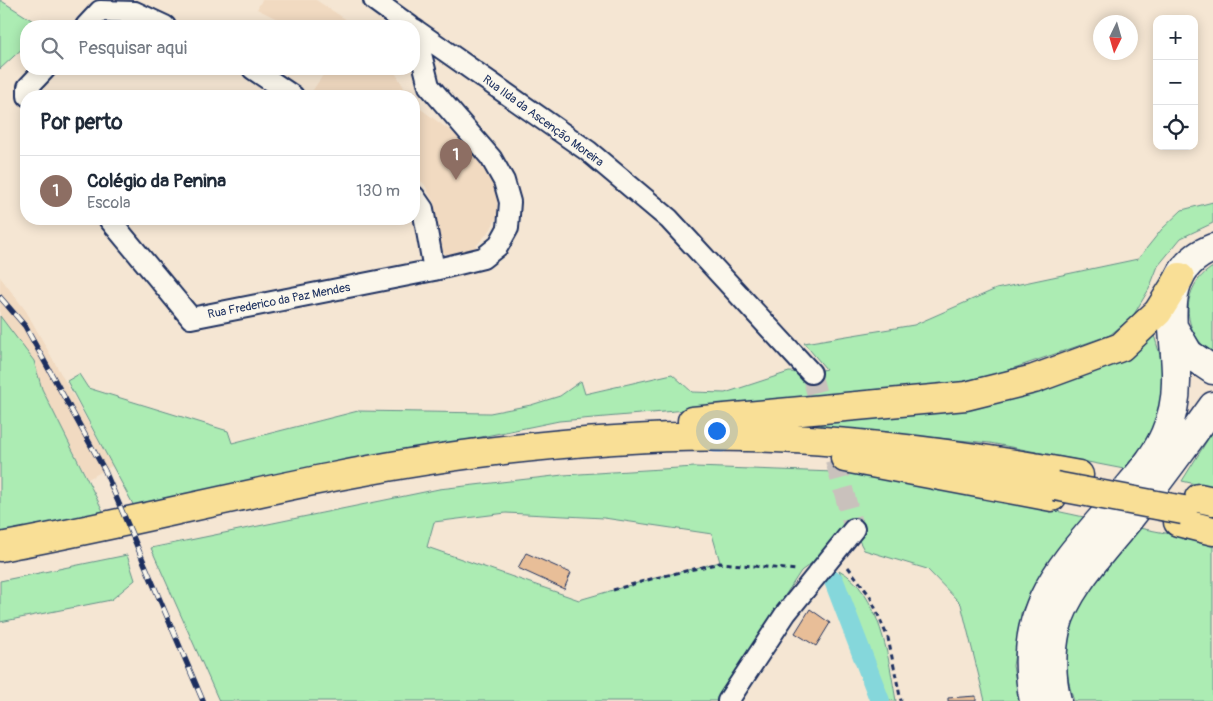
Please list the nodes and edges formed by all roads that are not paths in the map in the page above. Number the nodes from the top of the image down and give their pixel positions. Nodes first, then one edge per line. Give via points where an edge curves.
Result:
1 (374, 0) edge
2 (92, 20) edge
3 (152, 20) edge
4 (402, 20) edge
5 (420, 33) edge
6 (420, 53) edge
7 (39, 75) edge
8 (262, 75) edge
9 (28, 90) edge
10 (285, 90) edge
11 (420, 205) edge
12 (114, 225) edge
13 (1213, 248) edge
14 (434, 270) junction
15 (1180, 277) junction
16 (1175, 330) junction
17 (1213, 370) edge
18 (811, 373) tunnel mouth
19 (1213, 406) edge
20 (372, 470) junction
21 (1197, 510) edge
22 (854, 529) dead end
23 (1213, 531) edge
24 (0, 546) edge
25 (0, 562) edge
26 (728, 701) edge
27 (1034, 701) edge
28 (1057, 701) edge

1 - 4 street, Rua Ilda da Ascenção Moreira
2 - 3 street via 100,11 135,12
5 - 18 street, Rua Ilda da Ascenção Moreira via 588,151 669,219
6 - 14 street, Rua Frederico da Paz Mendes via 429,86 491,158 504,181 510,202 508,228 498,246 483,258
7 - 9 street
8 - 10 street
11 - 14 street
12 - 14 street, Rua Frederico da Paz Mendes via 191,318
13 - 15 main road via 1198,256
15 - 16 main road via 1172,303
15 - 20 main road via 1158,312 1121,347 1034,379 966,396 694,421 600,426 443,451
16 - 17 main road via 1189,354
16 - 27 main road via 1176,383 1173,410 1165,434 1148,463 1066,560 1042,598 1031,638 1029,678
19 - 28 main road via 1084,575 1066,605 1056,628 1052,658
20 - 21 main road via 477,453 562,444 644,438 744,437 903,447 981,457 1079,476
20 - 24 main road
21 - 23 main road
21 - 25 main road, bridge via 1054,491 942,468 842,457 782,453 584,458 428,476
22 - 26 street via 776,628

